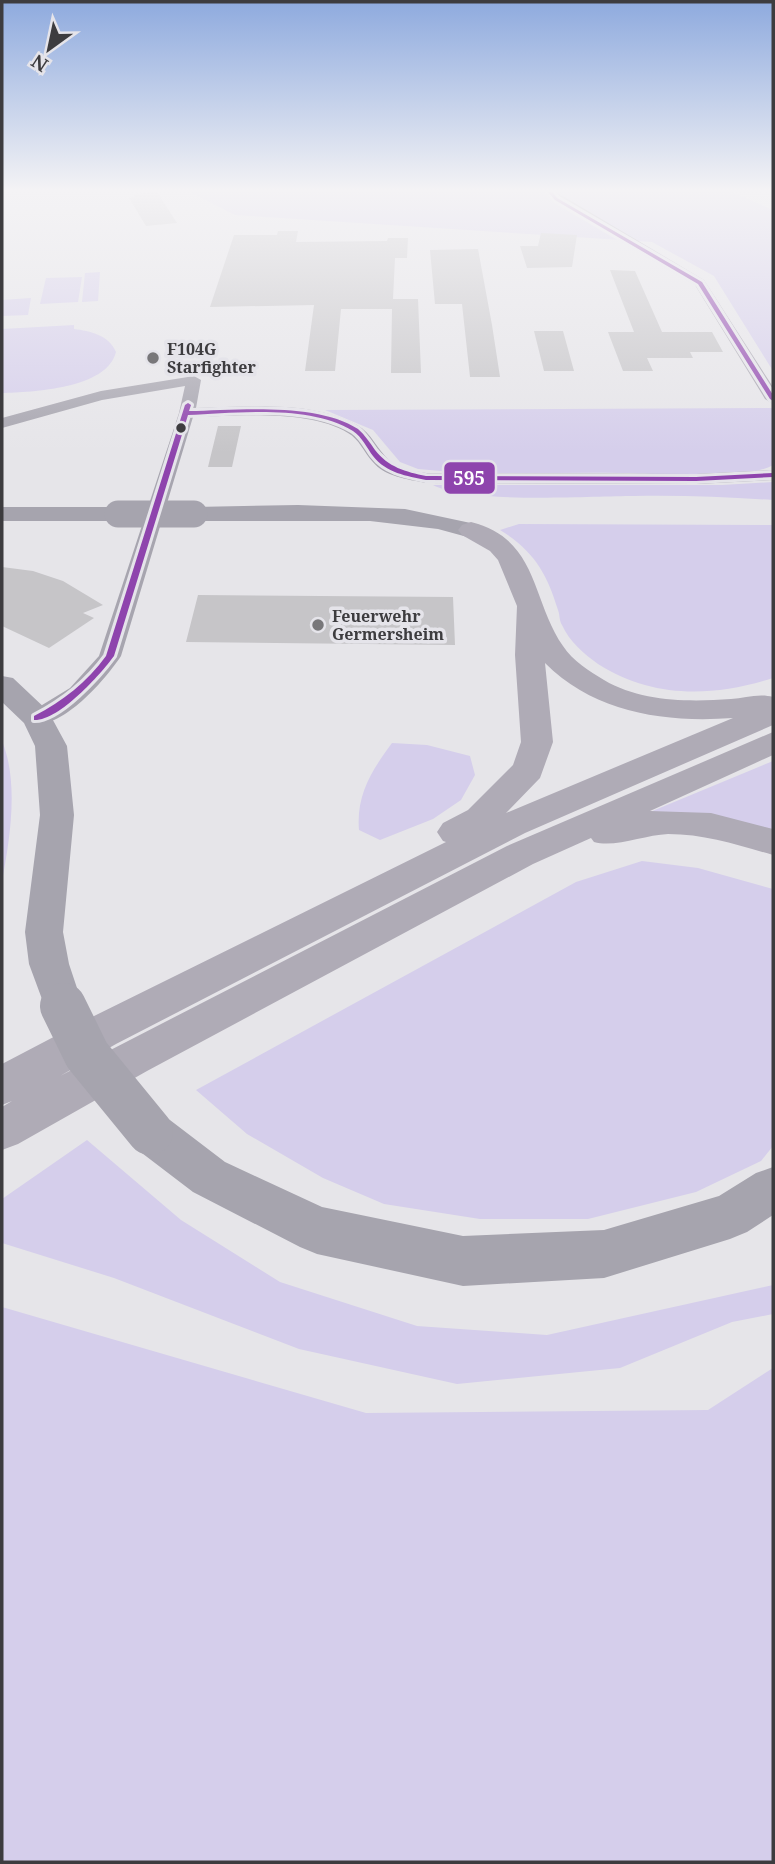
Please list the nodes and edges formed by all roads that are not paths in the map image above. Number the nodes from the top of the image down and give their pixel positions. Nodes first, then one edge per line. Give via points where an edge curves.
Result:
1 (693, 279) edge
2 (190, 398) junction
3 (773, 399) edge
4 (2, 423) edge
5 (773, 475) edge
6 (2, 514) edge
7 (471, 530) joint
8 (530, 608) junction
9 (2, 685) edge
10 (773, 702) edge
11 (773, 713) edge
12 (37, 718) junction
13 (773, 742) edge
14 (773, 842) edge
15 (520, 855) junction
16 (342, 909) junction
17 (2, 1086) edge
18 (2, 1130) edge
19 (773, 1189) edge

1 - 3 street
2 - 4 street via 119,392
2 - 5 street via 242,414 298,414 340,422 363,436 383,464 426,478
2 - 12 street via 110,656 83,690
6 - 7 main road, bridge via 365,514 424,519
7 - 8 highway via 500,547 522,580
8 - 10 highway via 554,655 575,675 605,692 639,704 688,710 731,710
8 - 16 highway via 537,741 528,770 480,819 417,853
9 - 12 main road
11 - 16 highway via 513,824
12 - 19 main road, bridge via 51,746 57,815 44,932 63,1006 87,1055 150,1132 209,1177 317,1230 463,1261 604,1254 730,1216
13 - 15 highway
14 - 15 highway via 741,831 677,821 625,826 584,841
15 - 18 highway
16 - 17 highway

